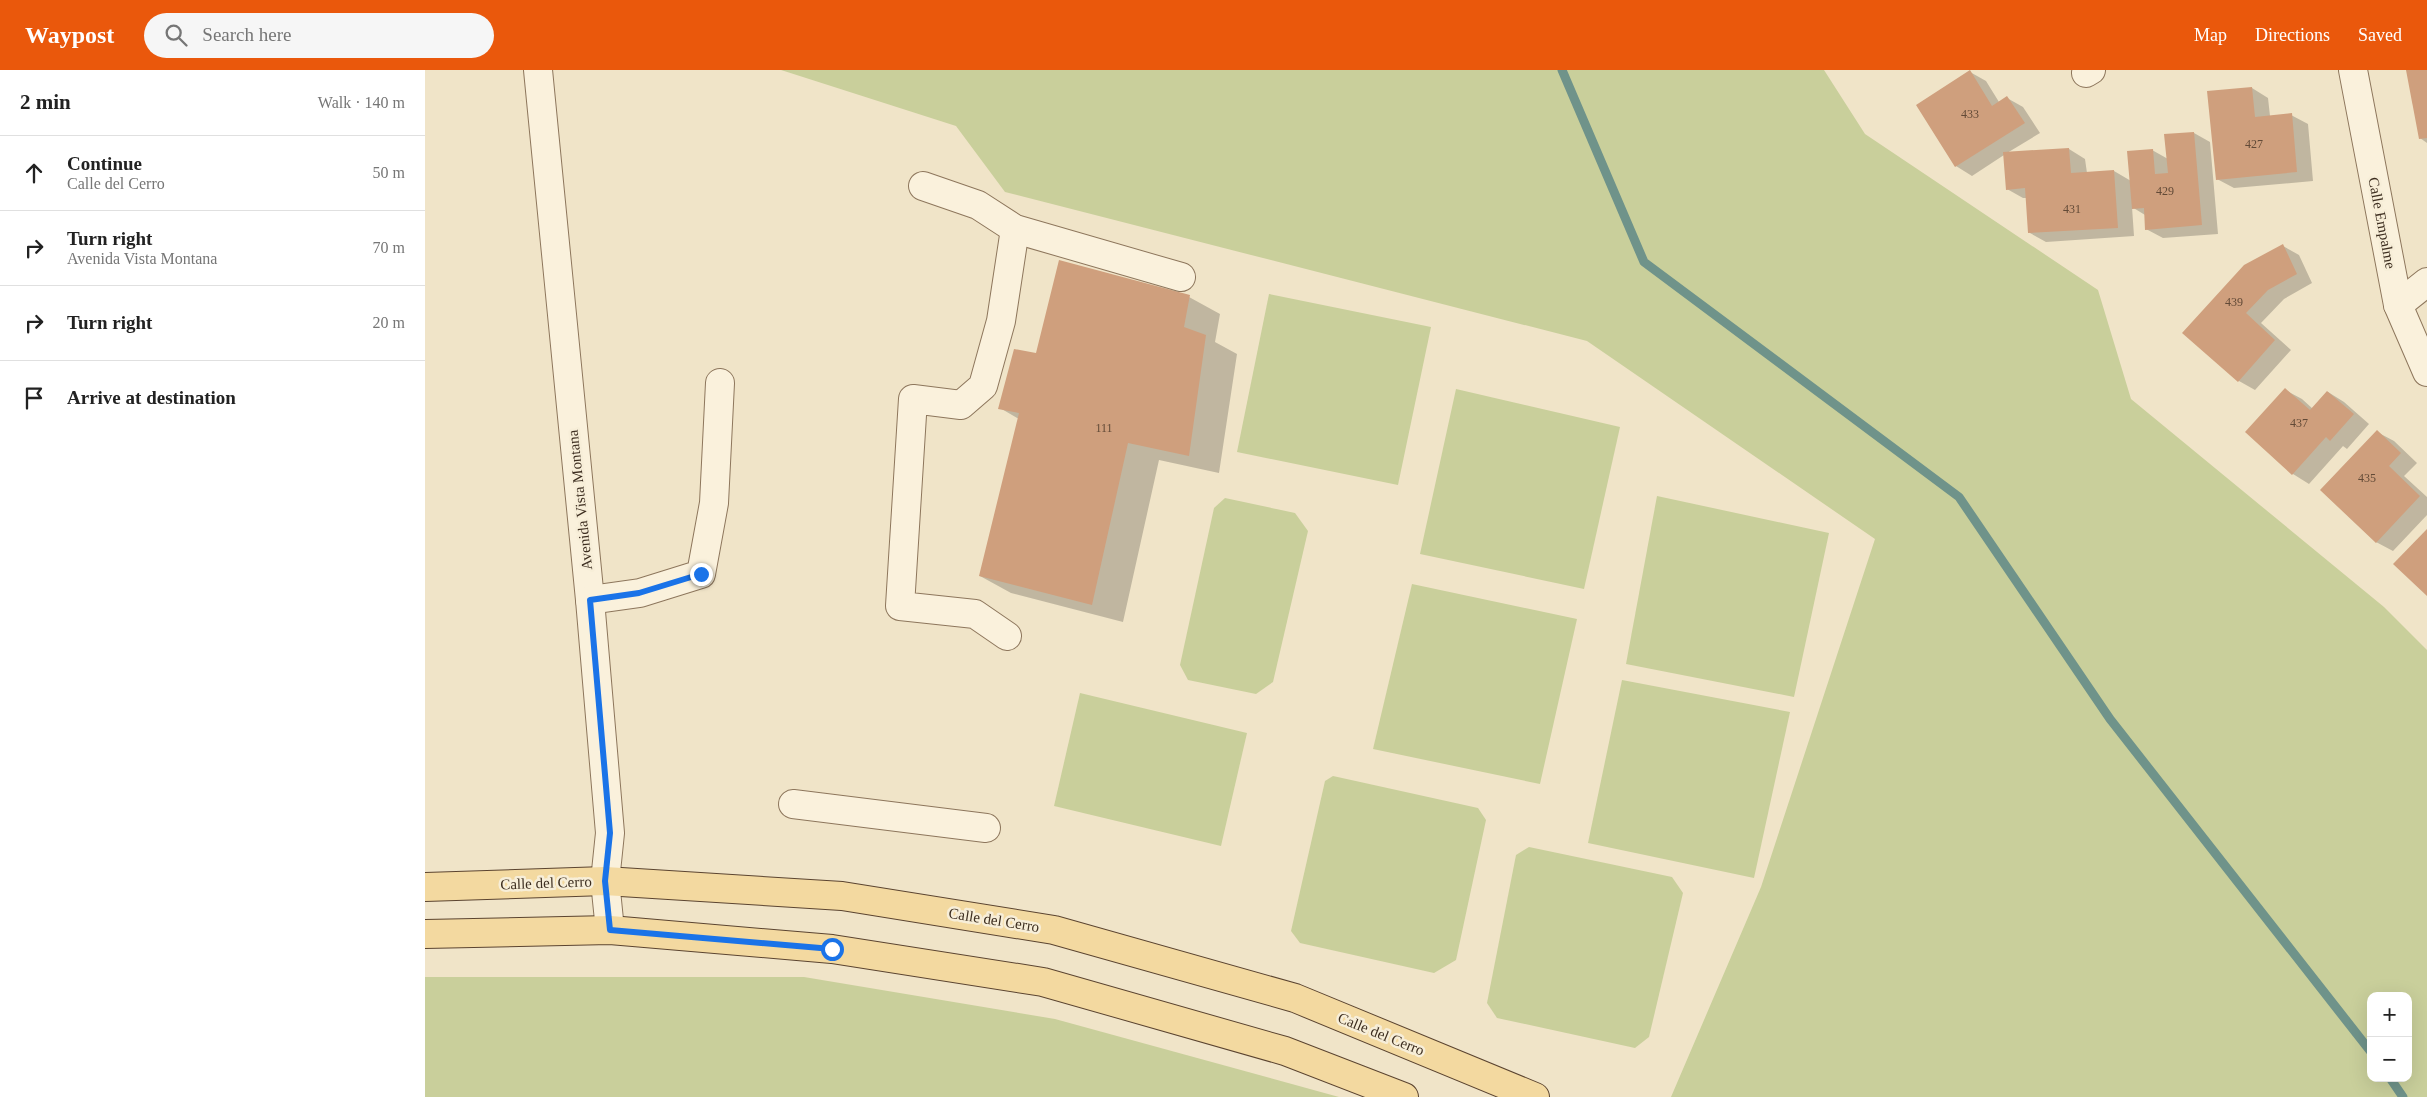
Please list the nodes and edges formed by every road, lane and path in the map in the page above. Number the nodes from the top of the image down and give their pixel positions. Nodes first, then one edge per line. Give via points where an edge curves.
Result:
1 (538, 70) edge
2 (2353, 70) edge
3 (923, 186) dead end
4 (1015, 229) junction
5 (1181, 277) dead end
6 (2427, 282) edge
7 (2398, 305) junction
8 (2427, 372) edge
9 (720, 383) dead end
10 (590, 600) junction
11 (1007, 636) dead end
12 (793, 804) dead end
13 (986, 828) dead end
14 (605, 881) junction
15 (425, 888) edge
16 (610, 930) junction
17 (425, 934) edge
18 (1404, 1097) edge
19 (1535, 1097) edge

1 - 10 street, Avenida Vista Montana
2 - 7 street, Calle Empalme
3 - 4 street via 978,205
4 - 5 street
4 - 11 street via 1001,320 983,386 961,405 913,399 901,606 975,614
6 - 7 street
7 - 8 street, Calle Empalme
9 - 10 street via 714,502 701,574 639,593
10 - 14 street, Avenida Vista Montana via 610,833
12 - 13 street
14 - 15 main road, Calle del Cerro
14 - 16 street, Avenida Vista Montana
14 - 19 main road, Calle del Cerro via 842,896 1054,930 1295,998
16 - 17 main road
16 - 18 main road via 832,949 1043,982 1285,1051

